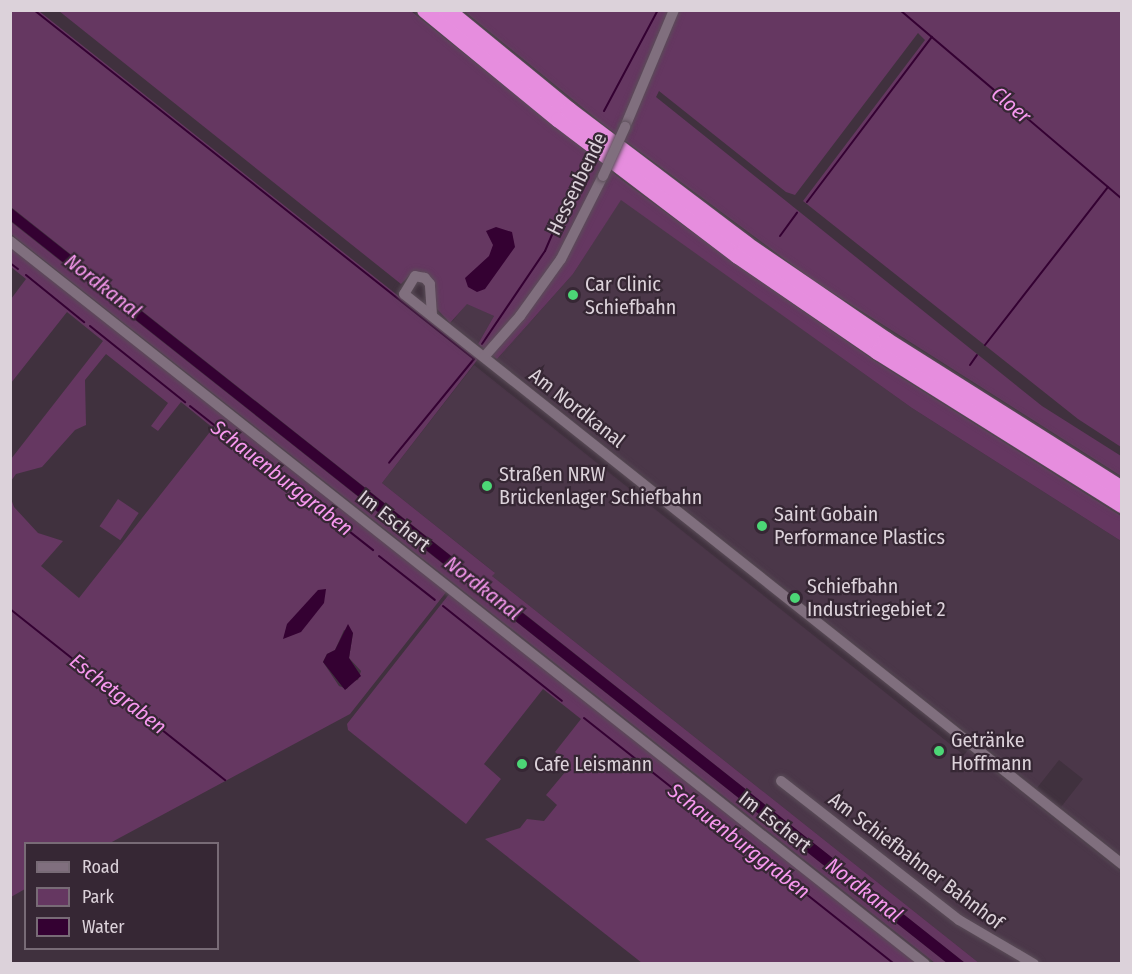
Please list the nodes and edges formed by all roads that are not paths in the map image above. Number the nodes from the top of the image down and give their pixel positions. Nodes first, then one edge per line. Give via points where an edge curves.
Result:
1 (425, 10) edge
2 (447, 10) edge
3 (674, 10) edge
4 (10, 241) edge
5 (432, 315) junction
6 (484, 357) junction
7 (1122, 489) edge
8 (1122, 505) edge
9 (781, 781) dead end
10 (1122, 864) edge
11 (925, 963) edge
12 (1034, 963) edge

1 - 8 highway via 559,120 738,256 887,358
2 - 7 highway via 569,110 746,244 886,340
3 - 6 street, Hessenbende, bridge via 603,176 561,259
4 - 11 street, Im Eschert
5 - 5 street, Am Nordkanal via 431,291 425,278 415,276 404,294
5 - 6 street, Am Nordkanal
6 - 10 street, Am Nordkanal
9 - 12 street, Am Schiefbahner Bahnhof via 959,920

